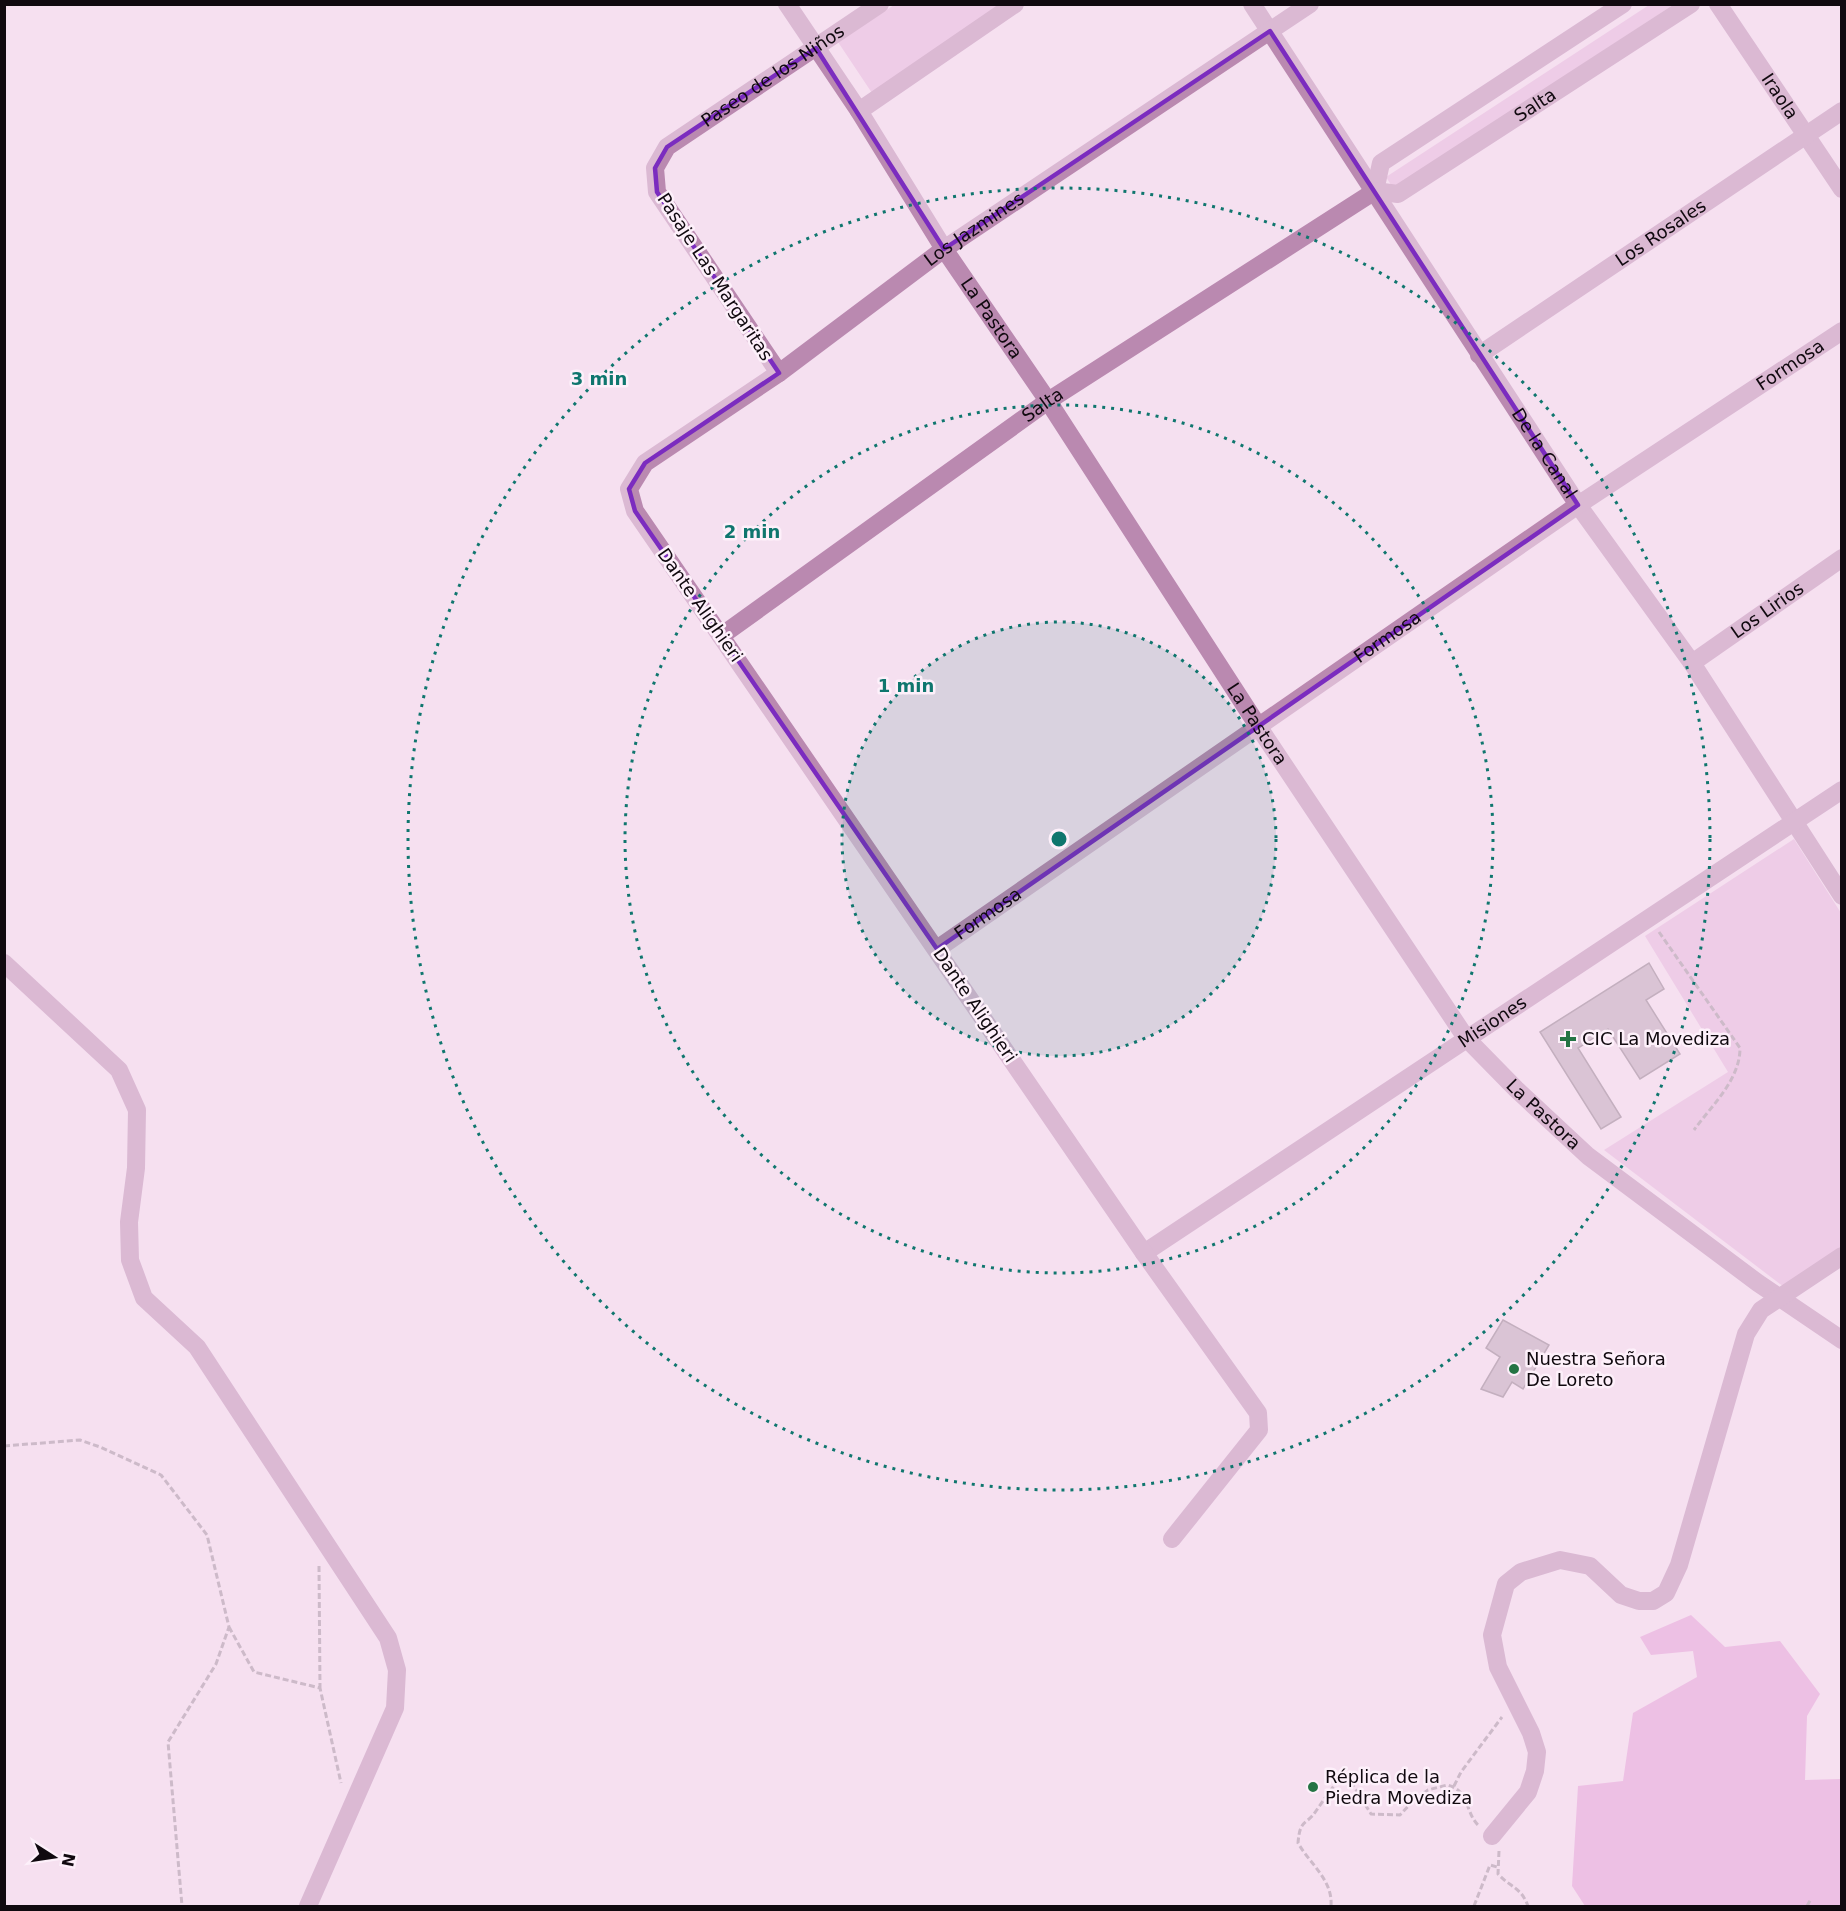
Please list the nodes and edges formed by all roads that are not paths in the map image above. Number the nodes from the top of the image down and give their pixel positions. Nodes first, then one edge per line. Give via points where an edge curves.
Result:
1 (787, 4) edge
2 (880, 4) edge
3 (1016, 4) edge
4 (1252, 4) edge
5 (1310, 4) edge
6 (1623, 4) edge
7 (1691, 4) edge
8 (1718, 4) edge
9 (1270, 31) junction
10 (816, 48) junction
11 (859, 111) junction
12 (1842, 111) edge
13 (1805, 134) junction
14 (667, 147) joint
15 (1842, 189) edge
16 (1375, 191) junction
17 (944, 249) junction
18 (1842, 331) edge
19 (1479, 355) junction
20 (779, 373) junction
21 (1048, 401) junction
22 (645, 463) joint
23 (1578, 505) junction
24 (1842, 558) edge
25 (721, 636) junction
26 (1692, 663) junction
27 (1258, 726) junction
28 (1842, 790) edge
29 (1796, 822) junction
30 (1842, 896) edge
31 (937, 949) junction
32 (4, 963) edge
33 (1466, 1038) junction
34 (1144, 1253) junction
35 (1842, 1256) edge
36 (1782, 1298) junction
37 (1842, 1340) edge
38 (1172, 1539) dead end
39 (1492, 1836) road end
40 (308, 1906) edge

1 - 10 street, La Pastora
2 - 10 street, Paseo de los Niños
3 - 11 street
4 - 9 street, De la Canal
5 - 9 street, Los Jazmines
6 - 16 street, Salta via 1381,163
7 - 16 street, Salta via 1398,194
8 - 13 street, Iraola
9 - 16 street, De la Canal
9 - 17 street, Los Jazmines
10 - 11 street, La Pastora
10 - 14 street, Paseo de los Niños
11 - 17 street, La Pastora
12 - 13 street, Los Rosales
13 - 15 street, Iraola
13 - 19 street, Los Rosales
14 - 20 street, Pasaje Las Margaritas via 655,168 657,192
16 - 19 street, De la Canal
16 - 21 street, Salta
17 - 20 street, Los Jazmines
17 - 21 street, La Pastora
18 - 23 street, Formosa
19 - 23 street, De la Canal
20 - 22 street, Los Jazmines
21 - 25 street, Salta
21 - 27 street, La Pastora
22 - 25 street, Dante Alighieri via 629,489 635,511
23 - 26 street, De la Canal
23 - 27 street, Formosa
24 - 26 street, Los Lirios
25 - 31 street, Dante Alighieri
26 - 29 street, De la Canal
27 - 31 street, Formosa
27 - 33 street, La Pastora
28 - 29 street, Misiones
29 - 30 street, De la Canal
29 - 33 street, Misiones
31 - 34 street, Dante Alighieri
32 - 40 street via 119,1070 137,1110 129,1260 144,1298 197,1347 388,1638 397,1670 395,1708
33 - 34 street, Misiones
33 - 36 street, La Pastora via 1588,1156
34 - 38 street, Dante Alighieri via 1258,1413 1259,1430
35 - 36 street
36 - 37 street, La Pastora
36 - 39 street via 1761,1310 1746,1334 1679,1564 1666,1593 1653,1601 1639,1601 1622,1595 1590,1566 1560,1560 1521,1572 1506,1584 1492,1635 1498,1668 1537,1752 1528,1792

